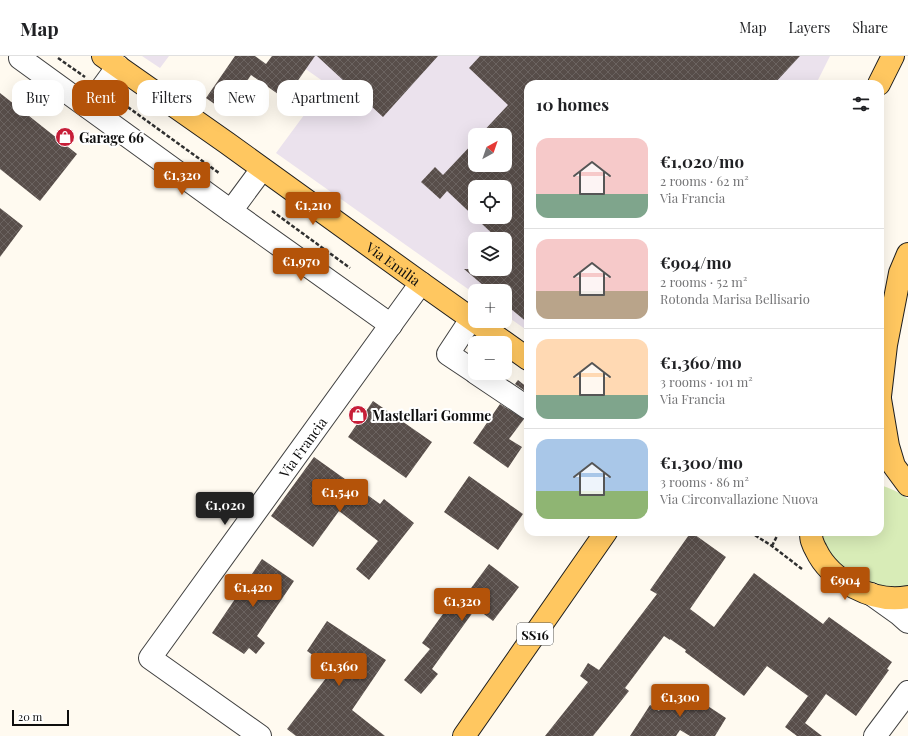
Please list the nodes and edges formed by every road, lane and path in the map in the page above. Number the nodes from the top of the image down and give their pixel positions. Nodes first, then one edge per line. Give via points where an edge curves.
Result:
1 (55, 56) edge
2 (893, 56) edge
3 (20, 58) dead end
4 (110, 61) edge
5 (87, 78) dead end
6 (101, 80) edge
7 (881, 80) edge
8 (72, 95) edge
9 (129, 108) edge
10 (100, 116) edge
11 (262, 169) junction
12 (219, 173) dead end
13 (231, 211) junction
14 (272, 211) dead end
15 (908, 254) edge
16 (354, 271) dead end
17 (421, 283) junction
18 (468, 316) edge
19 (391, 325) junction
20 (468, 325) edge
21 (485, 328) edge
22 (524, 356) edge
23 (884, 362) edge
24 (468, 368) edge
25 (486, 380) edge
26 (524, 405) edge
27 (884, 422) edge
28 (884, 474) edge
29 (908, 485) edge
30 (603, 536) edge
31 (778, 536) edge
32 (809, 536) edge
33 (772, 546) dead end
34 (894, 599) edge
35 (908, 622) edge
36 (908, 692) edge
37 (260, 736) edge
38 (464, 736) edge
39 (875, 736) edge

1 - 5 path
2 - 7 main road
3 - 8 street
4 - 6 street
4 - 11 main road, Via Emilia
9 - 12 path
10 - 13 street
11 - 13 street
11 - 17 main road, Via Emilia
13 - 19 street
14 - 16 path
15 - 23 main road via 900,273
17 - 18 main road, Via Emilia
17 - 19 street, Via Francia
19 - 37 street, Via Francia via 150,658
20 - 24 street via 448,354
21 - 22 main road, Via Emilia
25 - 26 street
27 - 29 main road via 894,466
28 - 29 main road
30 - 38 main road, SS16
31 - 33 path
32 - 34 main road via 820,558 832,572 850,585
34 - 35 street via 899,614
36 - 39 street

